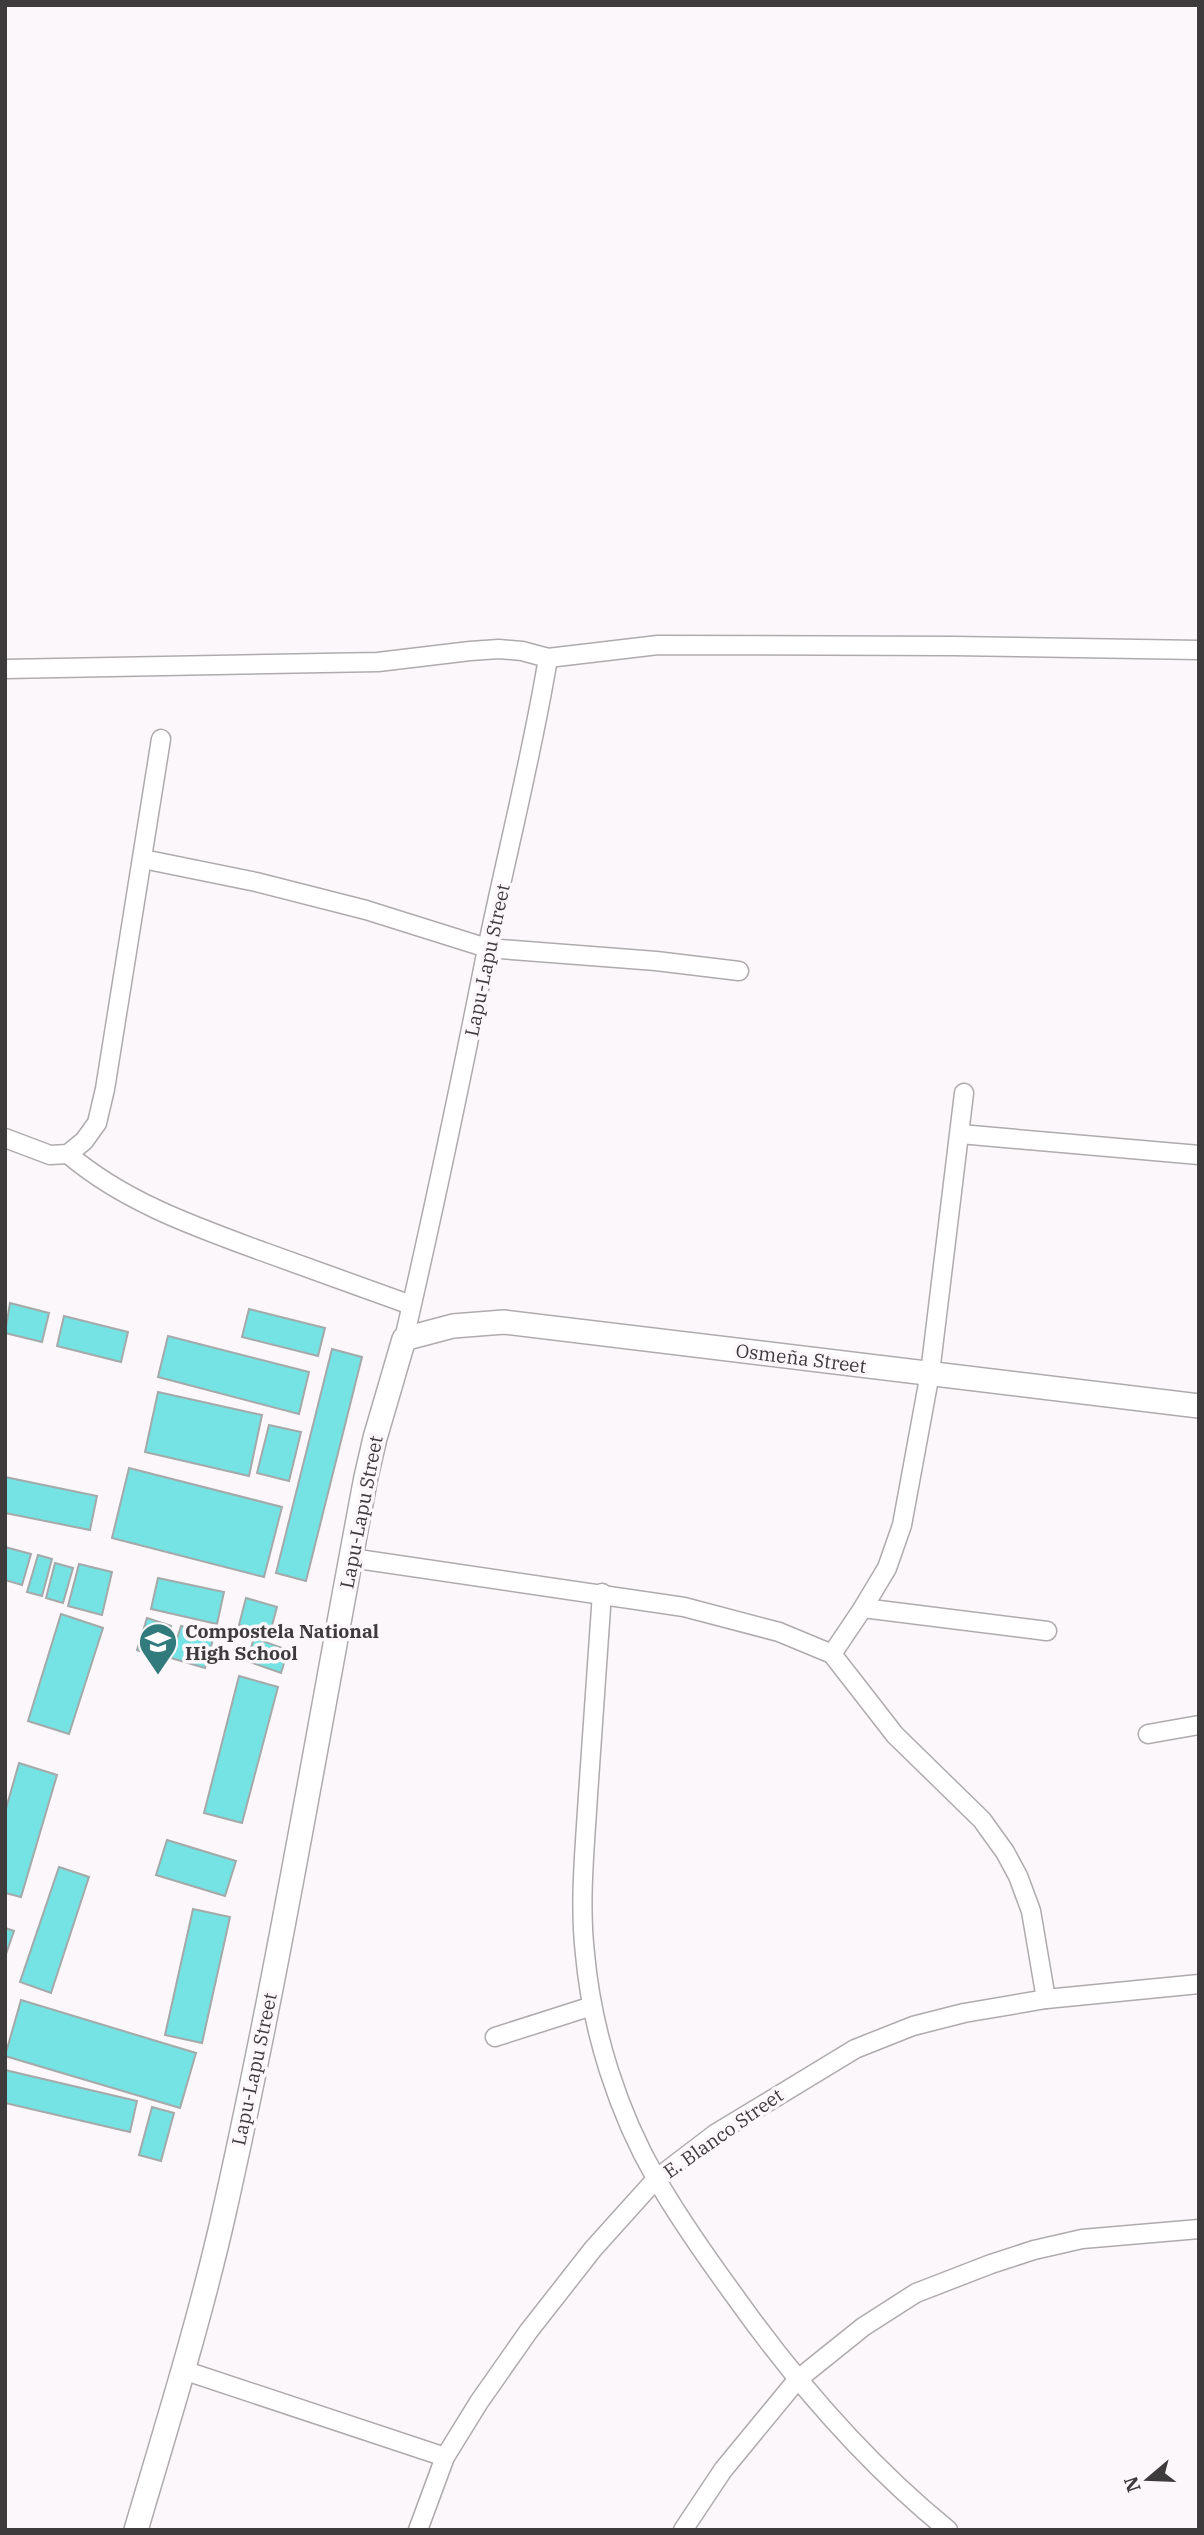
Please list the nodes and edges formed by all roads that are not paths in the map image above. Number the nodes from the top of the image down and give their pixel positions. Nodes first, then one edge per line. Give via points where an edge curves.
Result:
1 (1199, 650) edge
2 (548, 658) junction
3 (5, 669) edge
4 (161, 739) dead end
5 (143, 859) junction
6 (487, 948) junction
7 (739, 971) dead end
8 (964, 1093) dead end
9 (960, 1134) junction
10 (5, 1138) edge
11 (68, 1154) junction
12 (1199, 1154) edge
13 (411, 1305) junction
14 (404, 1339) junction
15 (930, 1373) junction
16 (1199, 1406) edge
17 (351, 1558) junction
18 (602, 1593) junction
19 (863, 1608) junction
20 (1047, 1631) dead end
21 (832, 1654) junction
22 (1199, 1725) edge
23 (1148, 1734) dead end
24 (1199, 1984) edge
25 (1046, 1999) junction
26 (592, 2006) junction
27 (495, 2037) dead end
28 (656, 2179) junction
29 (1199, 2229) edge
30 (183, 2370) junction
31 (797, 2380) junction
32 (445, 2457) junction
33 (136, 2530) edge
34 (418, 2530) edge
35 (683, 2530) edge
36 (948, 2530) edge

1 - 2 street via 658,645
2 - 3 street via 499,649 378,662
2 - 6 street, Lapu-Lapu Street via 533,749
4 - 5 street
5 - 6 street via 366,910
5 - 11 street via 97,1122
6 - 7 street
6 - 13 street, Lapu-Lapu Street
8 - 9 street
9 - 12 street
9 - 15 street
10 - 11 street via 50,1155
11 - 13 street via 94,1177 138,1201 211,1233
13 - 14 street, Lapu-Lapu Street
14 - 15 street, Osmeña Street via 453,1326 504,1322
14 - 17 street, Lapu-Lapu Street via 375,1438
15 - 16 street, Osmeña Street
15 - 19 street via 902,1525 887,1568
17 - 18 street
17 - 30 street, Lapu-Lapu Street via 252,2080
18 - 21 street via 733,1619
18 - 26 street via 582,1899
19 - 20 street
19 - 21 street
21 - 25 street via 895,1735 982,1821 1005,1852 1031,1911
22 - 23 street
24 - 25 street, E. Blanco Street
25 - 28 street, E. Blanco Street via 964,2012 855,2049 715,2134
26 - 27 street
26 - 28 street via 625,2111
28 - 31 street
28 - 32 street, E. Blanco Street via 528,2332
29 - 31 street via 1082,2239 991,2264 916,2293 863,2327
30 - 32 street
30 - 33 street, Lapu-Lapu Street
31 - 35 street via 723,2470
31 - 36 street
32 - 34 street, E. Blanco Street

